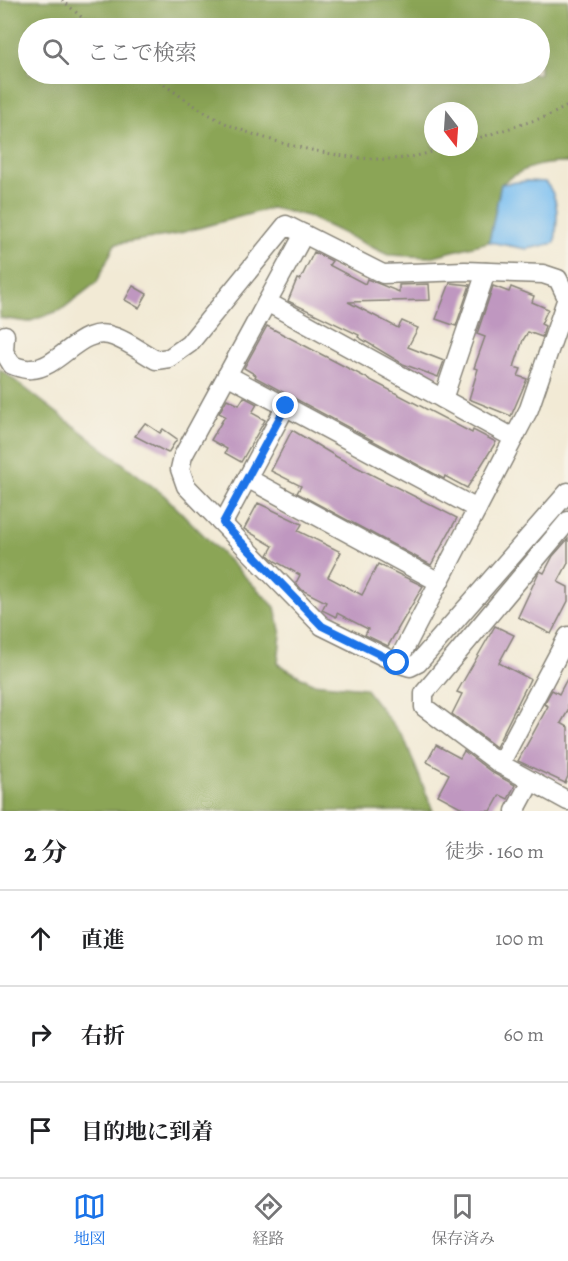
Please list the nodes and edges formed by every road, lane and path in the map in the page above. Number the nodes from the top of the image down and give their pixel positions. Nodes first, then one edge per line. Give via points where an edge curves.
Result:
1 (62, 0) edge
2 (83, 18) edge
3 (164, 84) edge
4 (568, 106) edge
5 (478, 138) edge
6 (424, 152) edge
7 (304, 234) junction
8 (486, 272) junction
9 (267, 302) junction
10 (5, 335) dead end
11 (227, 375) junction
12 (443, 399) junction
13 (286, 406) junction
14 (514, 438) junction
15 (247, 478) junction
16 (568, 492) edge
17 (477, 509) junction
18 (568, 521) edge
19 (223, 523) junction
20 (439, 582) junction
21 (568, 636) edge
22 (397, 663) junction
23 (500, 764) junction
24 (531, 781) junction
25 (568, 801) edge
26 (515, 811) edge

1 - 2 path
3 - 6 path via 228,124 274,140 390,160
4 - 5 path
7 - 8 street via 383,274
7 - 9 street
7 - 10 street via 286,225 189,344 169,358 156,360 114,336 99,334 79,341 43,367 29,370 12,365 4,352
8 - 12 street
8 - 14 street via 543,274 558,279 567,298 530,409
9 - 11 street
9 - 12 street
11 - 13 street
11 - 19 street via 183,456 180,469 186,486
12 - 14 street
13 - 15 street
13 - 17 street
14 - 17 street
15 - 19 street
15 - 20 street
16 - 22 street via 418,663 410,667
17 - 20 street
18 - 23 street via 424,693 424,707
19 - 22 street via 322,626
20 - 22 street
21 - 23 street
23 - 24 street
24 - 25 street
24 - 26 street

